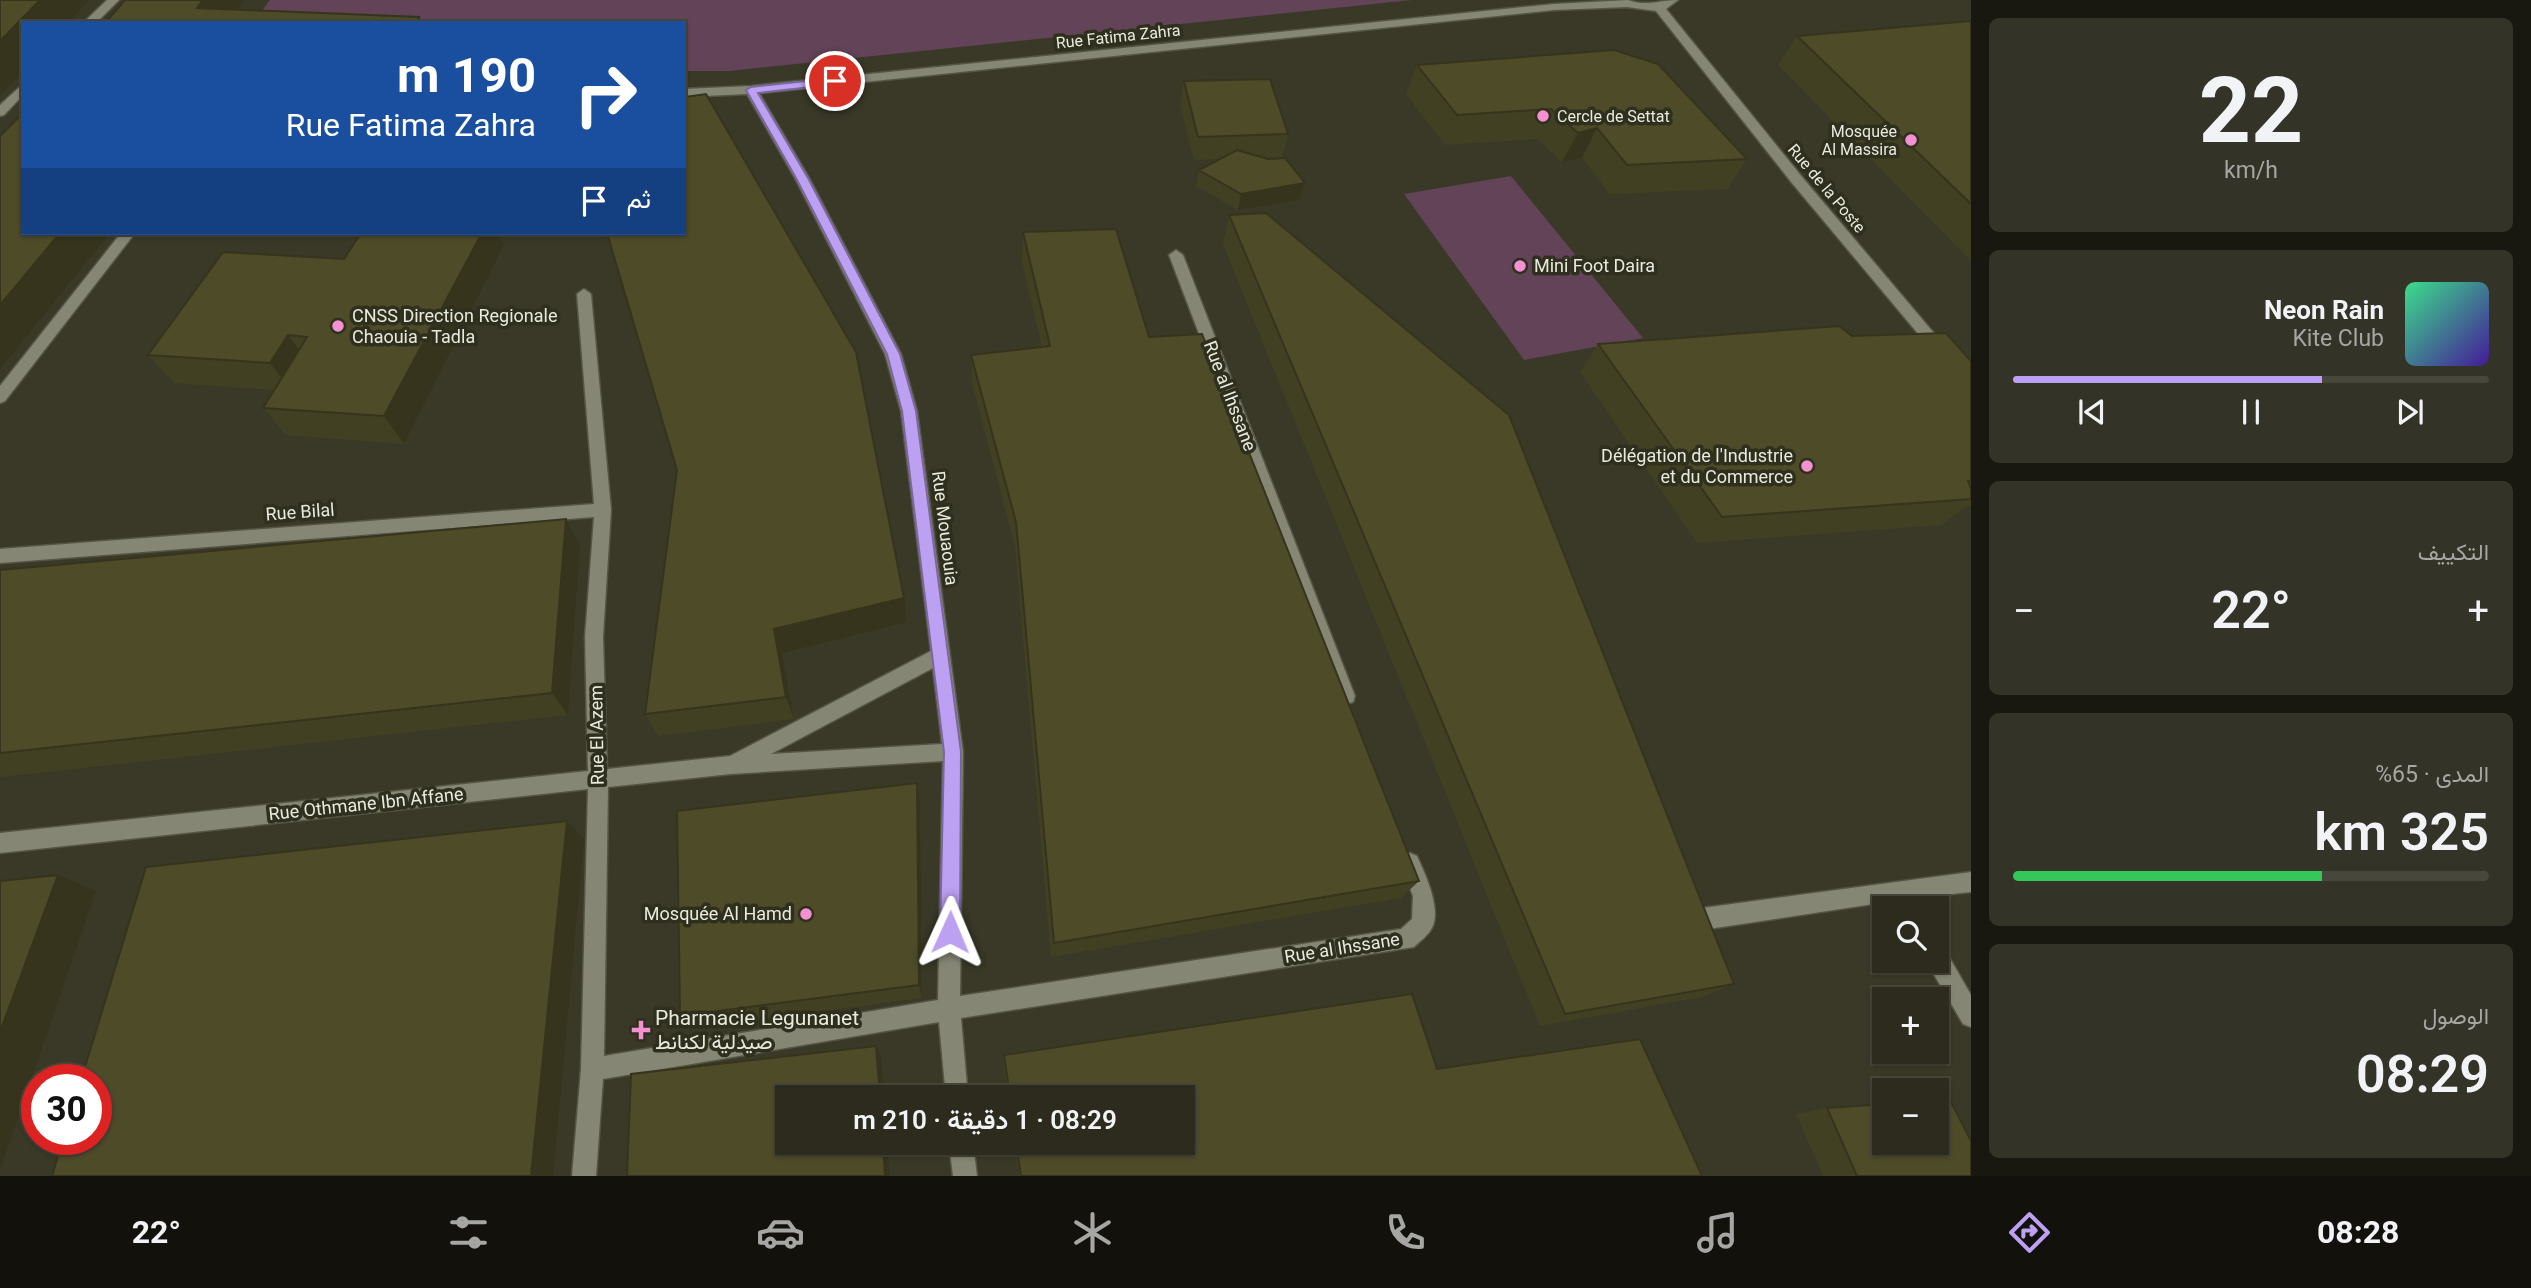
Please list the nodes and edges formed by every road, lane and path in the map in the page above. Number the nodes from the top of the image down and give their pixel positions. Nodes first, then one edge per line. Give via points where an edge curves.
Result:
1 (113, 0) edge
2 (1574, 0) edge
3 (1672, 0) edge
4 (1623, 2) edge
5 (1554, 7) junction
6 (1659, 8) junction
7 (91, 21) edge
8 (21, 90) edge
9 (751, 90) junction
10 (686, 93) edge
11 (0, 112) edge
12 (126, 235) edge
13 (1176, 255) dead end
14 (584, 294) dead end
15 (1971, 387) edge
16 (0, 397) edge
17 (603, 510) junction
18 (0, 556) edge
19 (940, 655) junction
20 (1354, 717) edge
21 (953, 752) junction
22 (731, 765) junction
23 (598, 781) junction
24 (0, 843) edge
25 (1403, 845) edge
26 (1971, 882) edge
27 (1915, 896) edge
28 (1872, 902) edge
29 (1702, 919) edge
30 (1946, 973) edge
31 (948, 1009) junction
32 (1971, 1016) edge
33 (592, 1069) junction
34 (956, 1085) edge
35 (962, 1155) edge
36 (584, 1176) edge
37 (965, 1176) edge

1 - 7 street
2 - 5 street, Rue Fatima Zahra
3 - 6 street
4 - 5 street, Rue Fatima Zahra
4 - 6 street, Rue Fatima Zahra
5 - 9 street, Rue Fatima Zahra
6 - 15 street, Rue de la Poste
8 - 11 street
9 - 10 street, Rue Fatima Zahra
9 - 19 street, Rue Mouaouia via 893,354 909,411
12 - 16 street
13 - 20 street, Rue al Ihssane
14 - 17 street, Rue El Azem
17 - 18 street, Rue Bilal
17 - 23 street, Rue El Azem via 594,637
19 - 21 street, Rue Mouaouia
19 - 22 street, Rue Othmane Ibn Affane
21 - 22 street, Rue Othmane Ibn Affane
21 - 31 street, Rue Mouaouia
22 - 23 street, Rue Othmane Ibn Affane
23 - 24 street, Rue Othmane Ibn Affane
23 - 33 street, Rue El Azem
25 - 31 street, Rue al Ihssane via 1423,897 1423,924 1406,939
26 - 27 street
28 - 29 street
30 - 32 street
31 - 33 street, Rue al Ihssane
31 - 34 street, Rue Mouaouia
33 - 36 street, Rue El Azem
35 - 37 street

